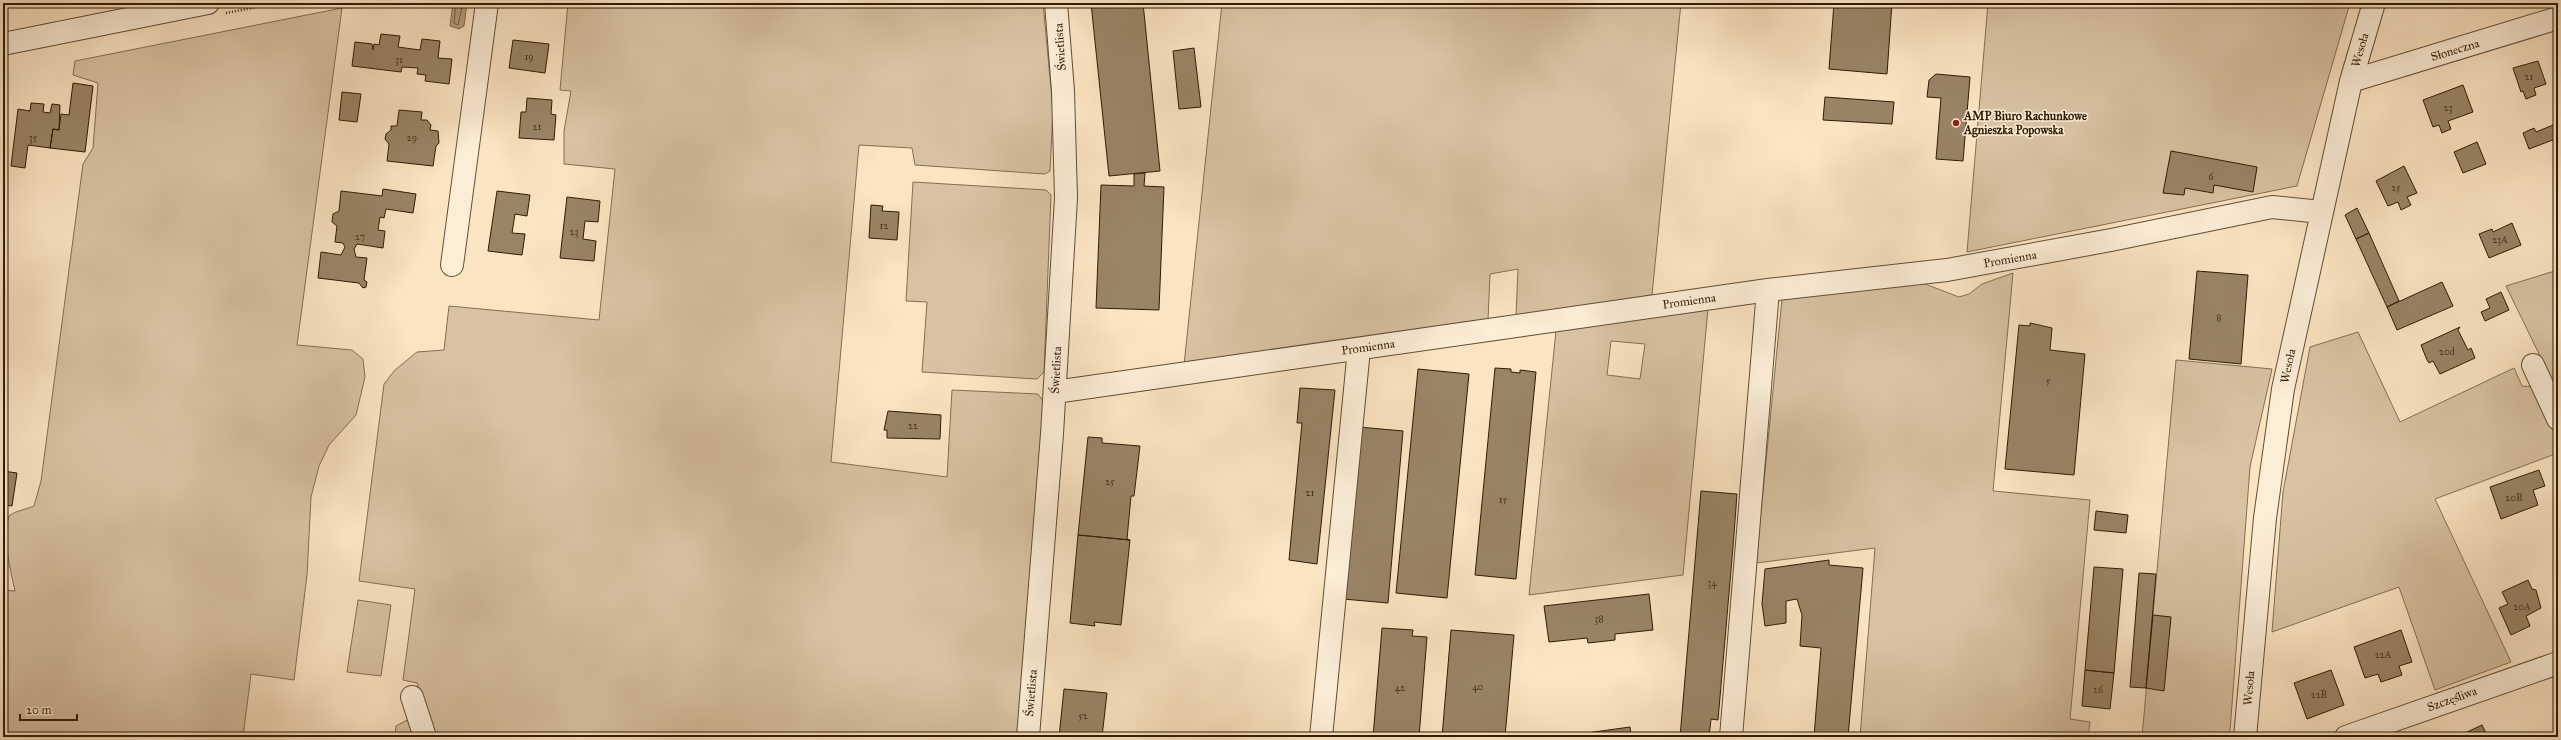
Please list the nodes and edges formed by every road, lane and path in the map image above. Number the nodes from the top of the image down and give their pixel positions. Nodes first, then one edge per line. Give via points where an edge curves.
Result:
1 (208, 3) edge
2 (487, 3) edge
3 (1056, 3) edge
4 (2374, 3) edge
5 (2558, 18) edge
6 (3, 44) edge
7 (2351, 82) junction
8 (2321, 212) junction
9 (452, 265) dead end
10 (1768, 290) junction
11 (1360, 349) junction
12 (2533, 365) dead end
13 (1055, 392) junction
14 (2558, 419) edge
15 (2558, 662) edge
16 (412, 697) dead end
17 (425, 737) edge
18 (1028, 737) edge
19 (1321, 737) edge
20 (1731, 737) edge
21 (2245, 737) edge
22 (2346, 737) edge

1 - 6 street
2 - 9 street
3 - 13 street, Świetlista via 1063,91 1066,198
4 - 7 street, Wesoła
5 - 7 street, Słoneczna
7 - 8 street, Wesoła
8 - 10 street, Promienna via 2272,207 1947,270
8 - 21 street, Wesoła via 2283,389 2264,518
10 - 11 street, Promienna
10 - 20 street
11 - 13 street, Promienna
11 - 19 street
12 - 14 street
13 - 18 street, Świetlista
15 - 22 street, Szczęśliwa
16 - 17 street

